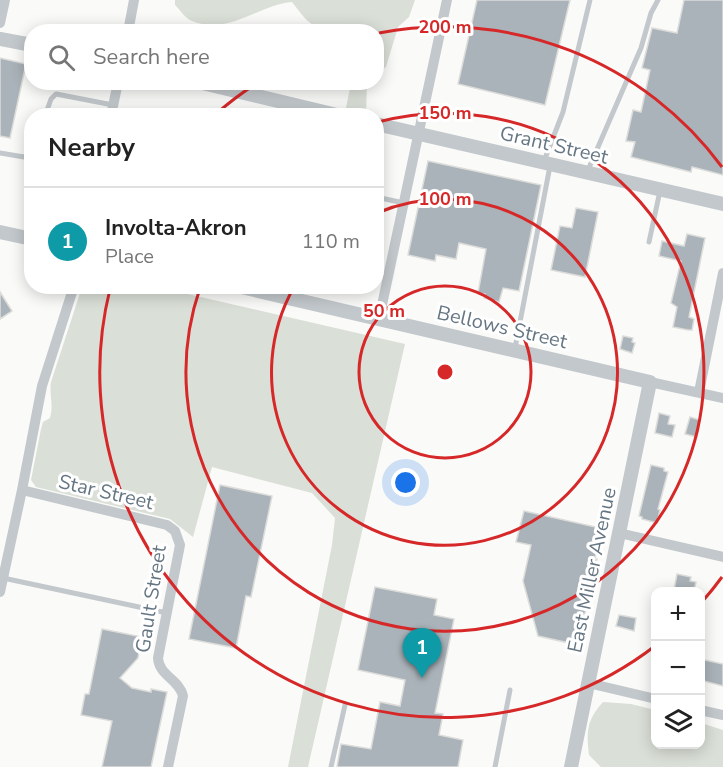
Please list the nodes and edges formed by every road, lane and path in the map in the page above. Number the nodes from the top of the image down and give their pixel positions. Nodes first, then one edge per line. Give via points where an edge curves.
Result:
1 (5, 0) edge
2 (135, 0) edge
3 (447, 0) edge
4 (590, 0) edge
5 (658, 0) edge
6 (0, 23) edge
7 (130, 24) edge
8 (0, 39) edge
9 (24, 44) edge
10 (116, 90) edge
11 (232, 90) edge
12 (48, 108) edge
13 (105, 108) edge
14 (112, 108) edge
15 (307, 108) edge
16 (384, 125) edge
17 (419, 132) junction
18 (0, 153) edge
19 (24, 157) edge
20 (547, 163) junction
21 (587, 172) junction
22 (660, 189) junction
23 (384, 198) edge
24 (404, 202) junction
25 (723, 204) edge
26 (0, 232) edge
27 (24, 237) edge
28 (649, 242) dead end
29 (723, 273) edge
30 (72, 294) edge
31 (271, 294) edge
32 (379, 319) junction
33 (514, 350) junction
34 (650, 382) junction
35 (699, 392) junction
36 (723, 398) edge
37 (22, 490) junction
38 (619, 533) junction
39 (177, 535) joint
40 (723, 556) edge
41 (3, 560) edge
42 (3, 578) junction
43 (0, 592) edge
44 (167, 613) junction
45 (588, 683) junction
46 (510, 690) dead end
47 (651, 698) edge
48 (345, 705) dead end
49 (705, 711) edge
50 (723, 715) edge
51 (168, 767) edge
52 (331, 767) edge
53 (495, 767) edge
54 (571, 767) edge

1 - 6 street
2 - 7 street
3 - 17 street
4 - 20 lane
5 - 21 lane
8 - 9 street
10 - 14 street
11 - 15 street
12 - 13 lane via 56,94
16 - 17 street, Grant Street
17 - 20 street, Grant Street
17 - 24 street
18 - 19 lane
20 - 21 street, Grant Street
20 - 33 lane
21 - 22 street, Grant Street
22 - 25 street, Grant Street
22 - 28 lane
23 - 24 lane
24 - 32 street
26 - 27 street
29 - 35 street
30 - 37 street via 42,386
31 - 32 street, Bellows Street
32 - 33 street, Bellows Street
33 - 34 street, Bellows Street
34 - 35 street, Bellows Street
34 - 38 street, East Miller Avenue
35 - 36 street, Bellows Street
37 - 39 street, Star Street via 167,525
37 - 41 street
38 - 40 street
38 - 45 street, East Miller Avenue
39 - 44 street, Gault Street via 180,545
41 - 42 street
42 - 43 street
42 - 44 lane
44 - 51 street, Gault Street via 158,664 182,688 183,696
45 - 47 street
45 - 54 street, East Miller Avenue
46 - 53 lane
48 - 52 lane
49 - 50 street

